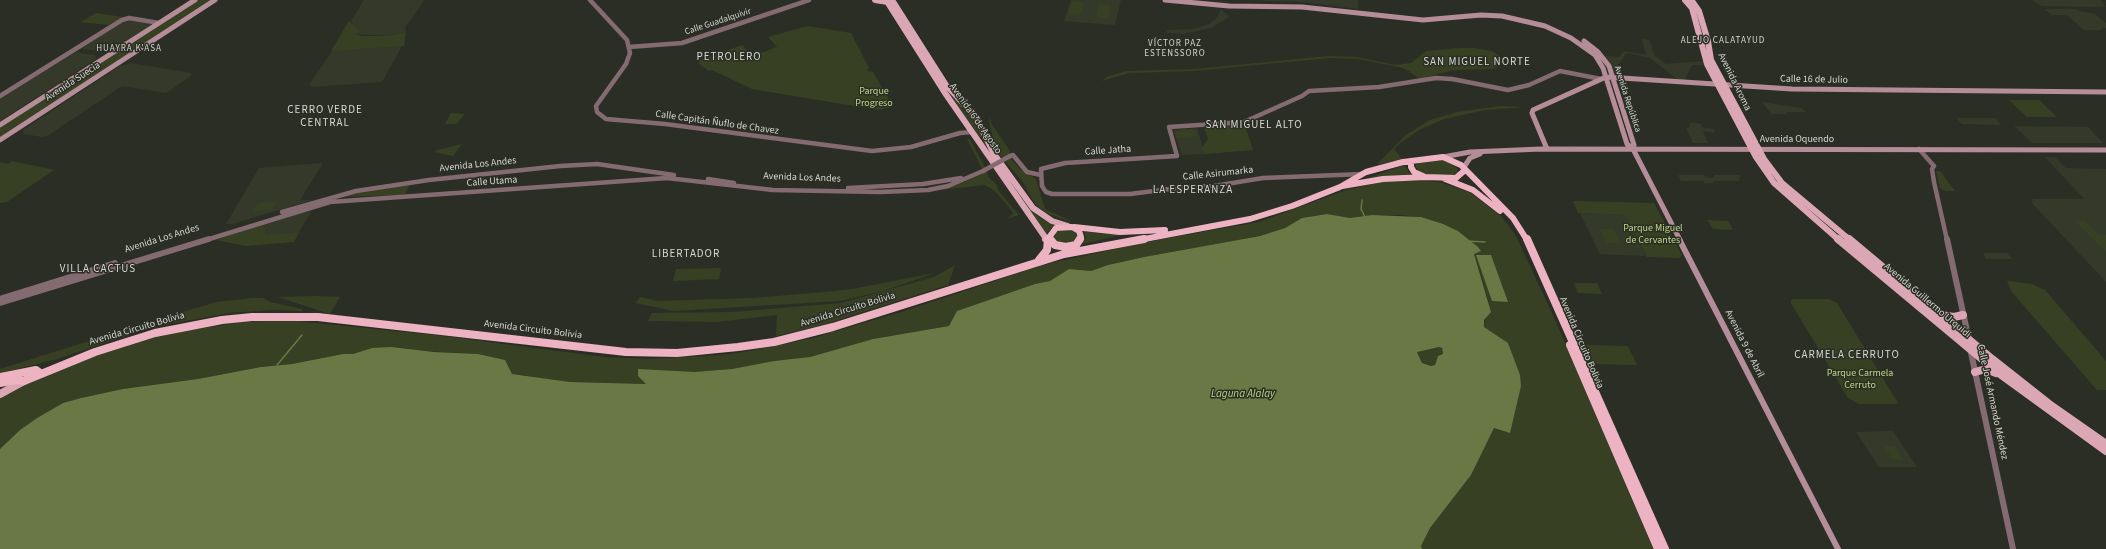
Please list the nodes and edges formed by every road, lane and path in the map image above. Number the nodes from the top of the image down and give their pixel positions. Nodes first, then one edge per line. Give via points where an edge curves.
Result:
1 (195, 0) edge
2 (215, 0) edge
3 (590, 0) edge
4 (810, 0) edge
5 (875, 0) edge
6 (1166, 0) edge
7 (1200, 0) edge
8 (1685, 0) edge
9 (1690, 0) edge
10 (889, 1) edge
11 (1229, 4) junction
12 (159, 23) junction
13 (629, 47) junction
14 (1603, 78) junction
15 (1613, 78) junction
16 (1721, 85) junction
17 (2106, 92) edge
18 (0, 96) edge
19 (0, 125) edge
20 (972, 132) junction
21 (0, 140) edge
22 (1547, 149) junction
23 (1632, 149) junction
24 (1752, 149) junction
25 (1759, 149) junction
26 (1919, 149) junction
27 (2106, 150) edge
28 (1487, 152) junction
29 (1443, 157) junction
30 (1411, 161) junction
31 (1465, 169) junction
32 (1363, 174) junction
33 (973, 175) junction
34 (1040, 176) junction
35 (1425, 177) junction
36 (667, 178) joint
37 (1445, 179) junction
38 (1340, 187) junction
39 (318, 204) joint
40 (1070, 227) junction
41 (1185, 230) junction
42 (1050, 241) junction
43 (1078, 247) junction
44 (1064, 250) junction
45 (1038, 262) junction
46 (0, 299) edge
47 (0, 303) edge
48 (1938, 314) junction
49 (1963, 315) junction
50 (1968, 339) junction
51 (1971, 350) junction
52 (1975, 372) junction
53 (40, 373) junction
54 (2000, 374) junction
55 (0, 377) edge
56 (24, 381) junction
57 (0, 383) edge
58 (0, 390) edge
59 (0, 394) edge
60 (2106, 444) edge
61 (2106, 451) edge
62 (1658, 549) edge
63 (1665, 549) edge
64 (1838, 549) edge
65 (2013, 549) edge

1 - 12 main road, Avenida Suecia
2 - 21 main road, Avenida Suecia
3 - 13 street via 627,40
4 - 13 street, Calle Guadalquivir via 682,43
5 - 10 main road
6 - 11 main road, Avenida República
7 - 11 main road, Avenida República
8 - 16 main road, Avenida Aroma via 1692,8 1704,56
9 - 16 main road, Avenida Aroma via 1699,11 1711,60
10 - 20 main road, Avenida 6 de Agosto
10 - 40 main road, Avenida 6 de Agosto via 946,85 976,117 994,154 1033,208 1048,219
11 - 14 main road, Avenida República via 1302,7 1423,20 1481,15 1513,18 1545,26 1578,42 1598,60
11 - 15 main road, Avenida República via 1298,4 1423,18 1479,12 1521,16 1555,26 1584,41 1603,57
12 - 18 street via 129,18 122,20
12 - 19 main road, Avenida Suecia
13 - 20 street, Calle Capitán Ñuflo de Chavez via 630,53 626,64 596,106 597,112 606,119 665,124 872,151 911,147
14 - 15 main road, Calle 16 de Julio
14 - 22 main road via 1545,103 1532,113
14 - 23 main road, Avenida República via 1627,144
14 - 34 street, Calle Jatha via 1565,71 1508,90 1436,78 1379,87 1309,90 1302,96 1244,122 1169,127 1177,156 1080,162 1041,169
15 - 16 main road, Calle 16 de Julio
15 - 23 main road, Avenida República via 1634,145
16 - 17 main road, Calle 16 de Julio via 1792,89
16 - 24 main road, Avenida Aroma
16 - 25 main road, Avenida Aroma
20 - 42 main road, Avenida 6 de Agosto
22 - 23 main road, Avenida Oquendo
22 - 28 main road, Avenida Oquendo
23 - 24 main road, Avenida Oquendo
23 - 64 main road, Avenida 9 de Abril
24 - 25 main road, Avenida Oquendo
24 - 51 main road, Avenida Guillermo Urquidi via 1767,175 1796,204
25 - 26 main road, Avenida Oquendo
25 - 48 main road, Avenida Guillermo Urquidi via 1774,174 1791,192
26 - 27 main road, Avenida Oquendo
26 - 49 street, Calle José Armando Méndez via 1934,166 1934,182
28 - 29 main road, Avenida Oquendo
28 - 31 main road, Avenida Oquendo via 1470,158
29 - 30 highway, Avenida Circuito Bolivia
29 - 31 highway, Avenida Circuito Bolivia via 1455,160
30 - 32 highway, Avenida Circuito Bolivia
30 - 35 highway via 1414,172
31 - 37 highway via 1458,178
31 - 63 highway, Avenida Circuito Bolivia via 1514,218 1526,236
32 - 34 street, Calle Asirumarka via 1263,178 1214,186 1178,187 1130,194 1052,194 1046,192
32 - 38 highway, Avenida Circuito Bolivia
33 - 34 street, Avenida Los Andes, bridge via 1011,156 1027,172
33 - 36 street, Avenida Los Andes via 937,189 880,192 773,190
33 - 46 street, Avenida Los Andes via 923,184 836,188 768,186 585,163 415,182 333,196
35 - 37 highway, Avenida Circuito Bolivia
35 - 38 highway, Avenida Circuito Bolivia via 1383,179
36 - 39 street, Calle Utama
37 - 62 highway, Avenida Circuito Bolivia via 1480,195 1508,218 1522,238
38 - 41 highway, Avenida Circuito Bolivia via 1255,218
39 - 47 street, Avenida Los Andes
40 - 41 highway, Avenida Circuito Bolivia via 1115,232
40 - 42 highway via 1054,229
40 - 43 highway via 1081,234
41 - 43 highway, Avenida Circuito Bolivia
42 - 44 highway
42 - 45 highway
43 - 44 highway, Avenida Circuito Bolivia
44 - 45 highway, Avenida Circuito Bolivia
45 - 53 highway, Avenida Circuito Bolivia via 827,329 774,342 731,348 677,353 626,352 318,317 278,316 222,320 155,333
48 - 49 main road via 1954,318
48 - 50 main road, Avenida Guillermo Urquidi
49 - 50 street, Calle José Armando Méndez
50 - 51 street, Calle José Armando Méndez
50 - 60 main road, Avenida Guillermo Urquidi via 2050,404
51 - 52 street, Calle José Armando Méndez
51 - 54 main road, Avenida Guillermo Urquidi
52 - 54 main road via 1986,369
52 - 65 street, Calle José Armando Méndez
53 - 55 highway via 36,370
53 - 56 highway, Avenida Circuito Bolivia
54 - 61 main road, Avenida Guillermo Urquidi
56 - 57 highway
56 - 58 main road, Avenida Circuito Bolivia
56 - 59 main road, Avenida Circuito Bolivia

